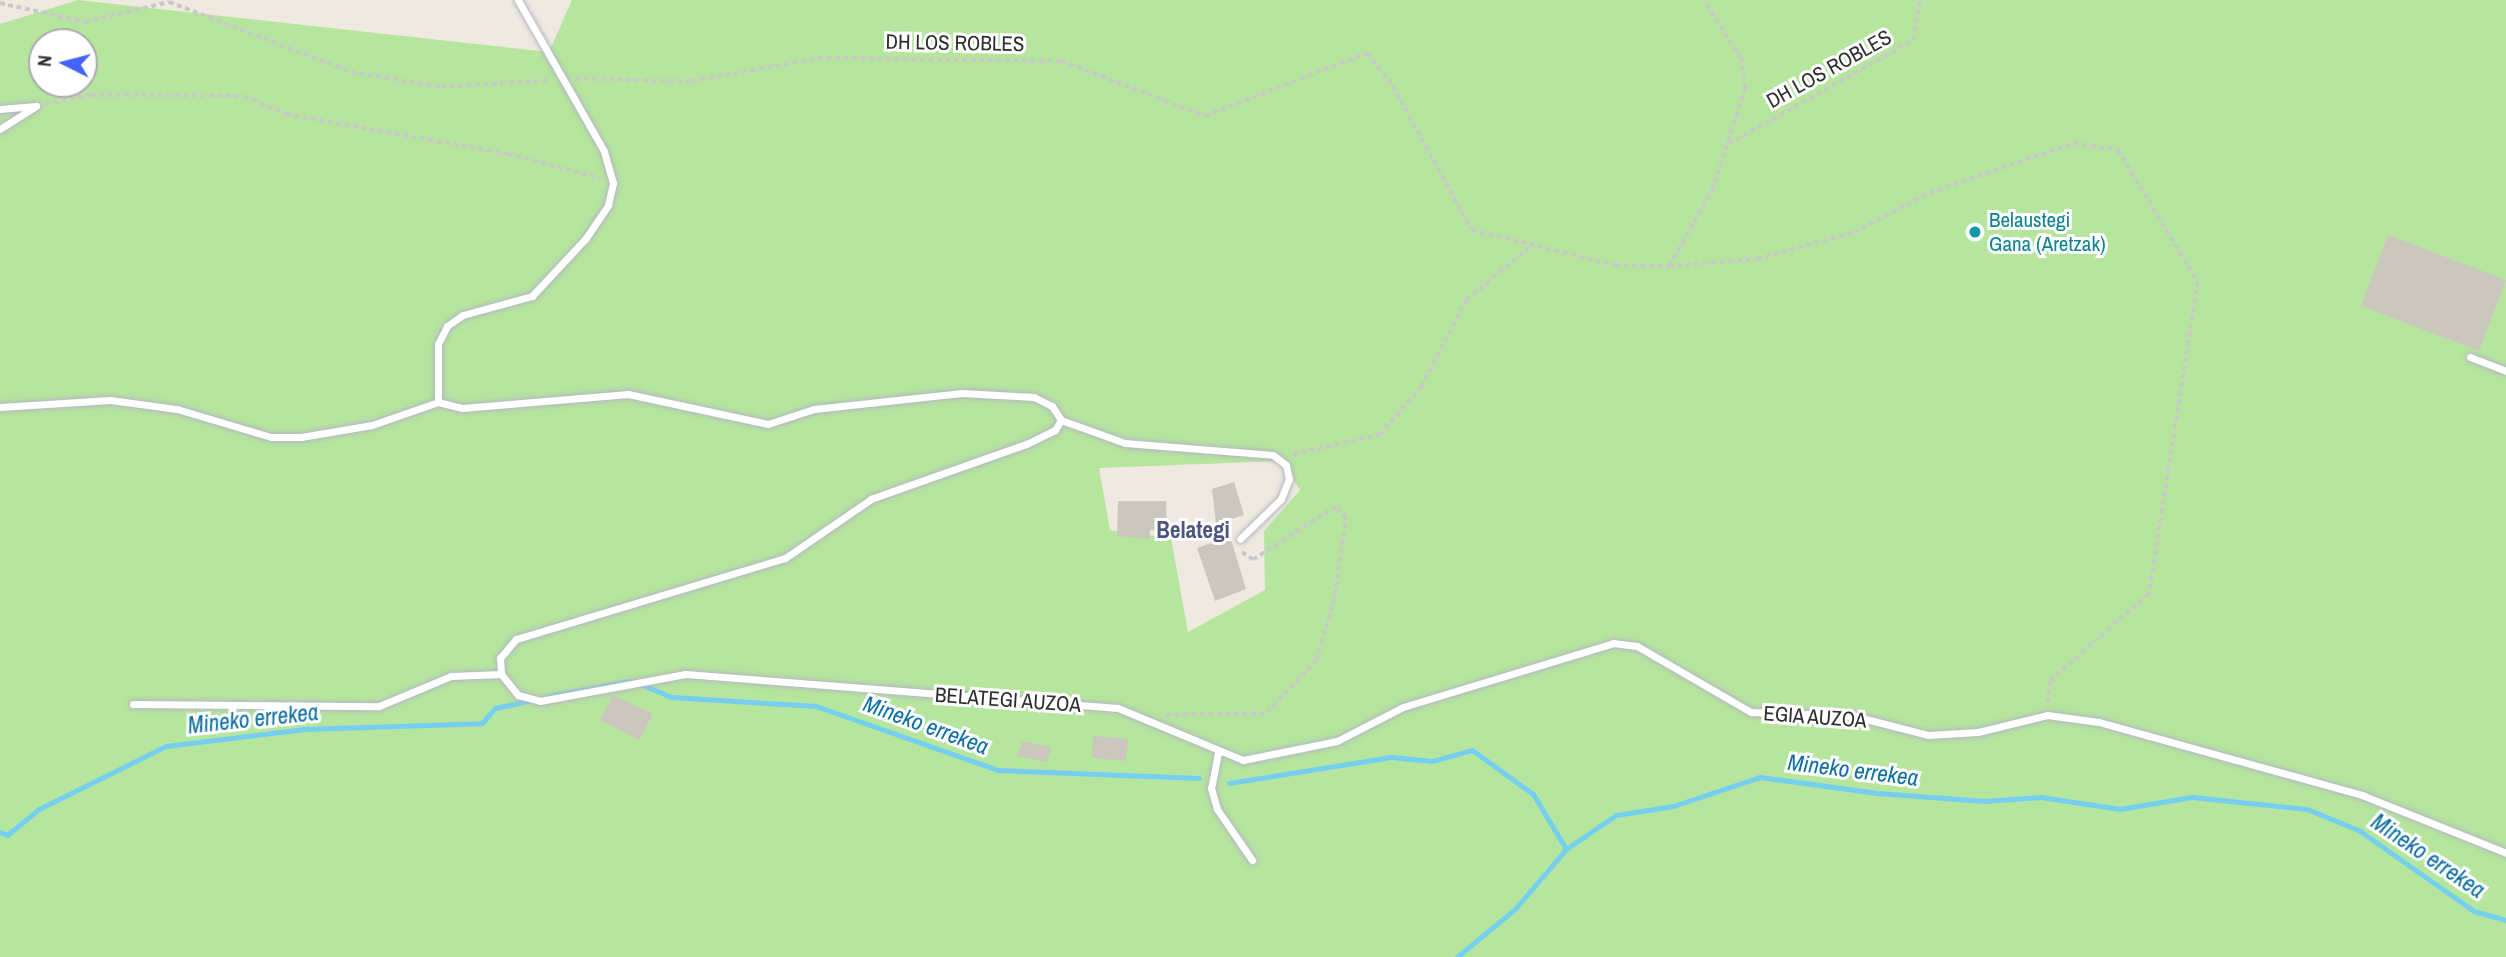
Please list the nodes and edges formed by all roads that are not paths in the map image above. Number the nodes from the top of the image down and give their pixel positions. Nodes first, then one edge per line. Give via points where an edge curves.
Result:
1 (518, 0) edge
2 (0, 108) edge
3 (0, 129) edge
4 (2470, 357) dead end
5 (2506, 371) edge
6 (438, 402) junction
7 (0, 407) edge
8 (1060, 420) junction
9 (1240, 539) road end
10 (501, 674) junction
11 (133, 704) dead end
12 (1147, 716) joint
13 (1218, 752) junction
14 (2506, 853) edge
15 (1252, 860) dead end

1 - 6 lane via 604,151 613,183 608,205 586,238 532,296 463,315 447,326 438,344
2 - 3 lane via 36,106
4 - 5 lane
6 - 7 lane via 372,425 301,438 261,435 177,409 110,400
6 - 8 lane via 462,408 628,394 768,424 814,409 962,393 1034,397 1052,405
8 - 9 lane via 1125,443 1273,455 1286,465 1289,479 1281,499
8 - 10 lane via 1055,430 1026,443 871,499 785,558 516,639 500,658
10 - 11 lane via 451,676 379,706
10 - 12 lane, BELATEGI AUZOA via 518,695 540,701 707,674 1118,708
12 - 13 lane, EGIA AUZOA
13 - 14 lane, EGIA AUZOA via 1243,760 1337,741 1403,707 1613,643 1637,646 1751,712 1854,716 1928,735 1978,732 2047,715 2099,722 2189,752 2250,761 2362,795
13 - 15 lane via 1211,788 1217,809

